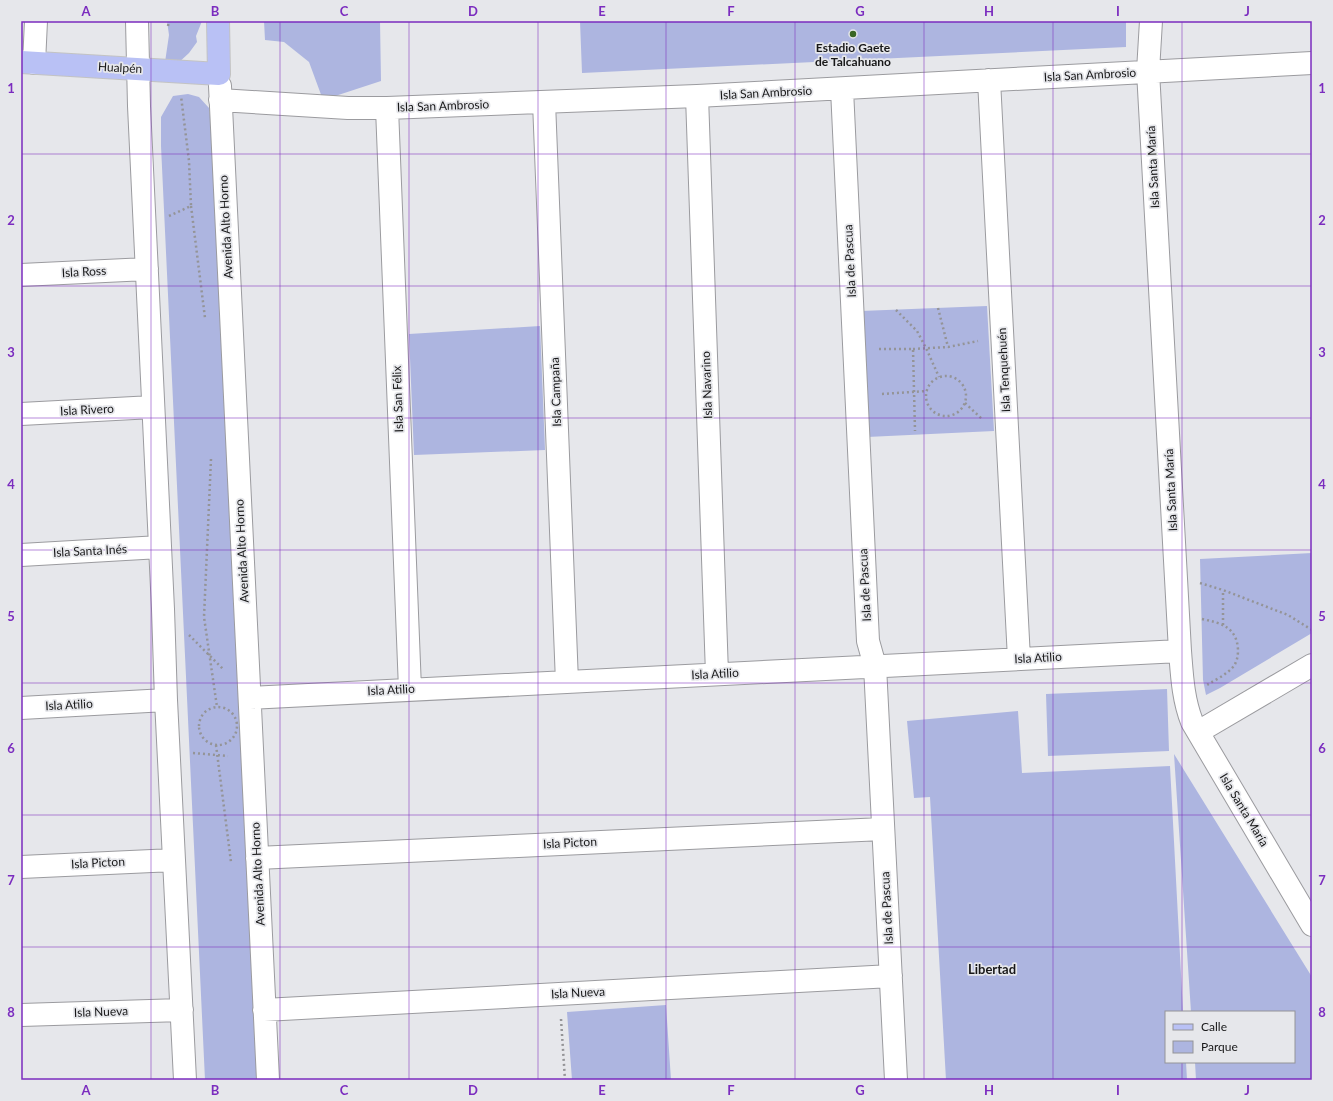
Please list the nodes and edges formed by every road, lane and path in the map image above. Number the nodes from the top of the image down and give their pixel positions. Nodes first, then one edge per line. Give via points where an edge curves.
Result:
1 (36, 21) edge
2 (136, 21) edge
3 (169, 21) edge
4 (218, 21) edge
5 (1151, 21) edge
6 (168, 26) dead end
7 (1312, 62) edge
8 (27, 63) edge
9 (137, 69) junction
10 (1148, 71) junction
11 (178, 72) junction
12 (219, 74) junction
13 (1312, 74) edge
14 (989, 80) junction
15 (842, 89) junction
16 (697, 96) junction
17 (220, 100) junction
18 (544, 102) junction
19 (387, 108) junction
20 (191, 206) junction
21 (144, 227) junction
22 (146, 269) junction
23 (21, 275) edge
24 (938, 308) dead end
25 (896, 310) dead end
26 (206, 325) dead end
27 (1002, 337) junction
28 (948, 347) junction
29 (854, 348) junction
30 (926, 348) junction
31 (913, 349) junction
32 (939, 377) junction
33 (927, 391) junction
34 (856, 396) junction
35 (153, 407) junction
36 (21, 414) edge
37 (916, 431) dead end
38 (212, 456) dead end
39 (160, 548) junction
40 (21, 555) edge
41 (1176, 575) junction
42 (1223, 590) junction
43 (163, 609) junction
44 (1178, 616) junction
45 (1223, 625) junction
46 (1312, 630) edge
47 (1180, 651) junction
48 (210, 655) junction
49 (1019, 659) junction
50 (1312, 665) edge
51 (875, 666) junction
52 (717, 674) junction
53 (567, 682) junction
54 (410, 689) junction
55 (250, 698) junction
56 (1185, 699) junction
57 (166, 700) junction
58 (21, 708) edge
59 (217, 708) junction
60 (1198, 732) junction
61 (169, 752) junction
62 (252, 758) junction
63 (883, 829) junction
64 (257, 858) junction
65 (174, 860) junction
66 (21, 867) edge
67 (1312, 925) edge
68 (891, 976) junction
69 (560, 994) junction
70 (182, 1010) junction
71 (264, 1010) junction
72 (21, 1015) edge
73 (185, 1080) edge
74 (268, 1080) edge
75 (565, 1080) edge
76 (896, 1080) edge

1 - 8 street
2 - 9 street
3 - 6 path
4 - 12 main road, Avenida Alto Horno
5 - 10 street, Isla Santa María
7 - 10 street, Isla San Ambrosio
7 - 13 street
8 - 9 main road, Hualpén
9 - 11 main road, Hualpén
9 - 21 street
10 - 14 street, Isla San Ambrosio
10 - 41 street, Isla Santa María
11 - 12 main road, Hualpén
11 - 20 path via 189,160
12 - 17 street, Avenida Alto Horno
14 - 15 street, Isla San Ambrosio
14 - 27 street, Isla Tenquehuén
15 - 16 street, Isla San Ambrosio
15 - 29 street, Isla de Pascua
16 - 18 street, Isla San Ambrosio
16 - 52 street, Isla Navarino
17 - 19 street, Isla San Ambrosio via 341,108
17 - 55 street, Avenida Alto Horno
18 - 19 street, Isla San Ambrosio
18 - 53 street, Isla Campaña
19 - 54 street, Isla San Félix
20 - 21 path
20 - 26 path
21 - 22 street
22 - 23 street, Isla Ross
22 - 35 street
24 - 28 path
25 - 30 path via 917,331
27 - 28 path
27 - 49 street, Isla Tenquehuén
28 - 30 path
29 - 31 path
29 - 34 street, Isla de Pascua
30 - 31 path
30 - 32 path
31 - 37 path
32 - 33 path via 933,380
32 - 33 path via 952,376 963,384 966,397 961,409 949,415 937,413 928,404
33 - 34 path
34 - 51 street, Isla de Pascua via 868,640
35 - 36 street, Isla Rivero
35 - 39 street
38 - 48 path via 204,617
39 - 40 street, Isla Santa Inés
39 - 43 street
41 - 42 path
41 - 44 street, Isla Santa María
42 - 45 path
42 - 46 path via 1288,615
43 - 48 path
43 - 57 street
44 - 45 path
44 - 47 street, Isla Santa María
45 - 56 path via 1232,630 1238,643 1236,662 1224,674
47 - 49 street, Isla Atilio
47 - 56 street, Isla Santa María
48 - 55 path
48 - 59 path
49 - 51 street, Isla Atilio
50 - 60 street
51 - 52 street, Isla Atilio
51 - 63 street, Isla de Pascua
52 - 53 street, Isla Atilio
53 - 54 street, Isla Atilio
54 - 55 street, Isla Atilio
55 - 62 street, Avenida Alto Horno
56 - 60 street, Isla Santa María
57 - 58 street, Isla Atilio
57 - 61 street
59 - 59 path via 229,711 237,721 233,739 222,745 204,740 199,729 206,712 211,708
60 - 67 street, Isla Santa María
61 - 62 path
61 - 65 street
62 - 64 street, Avenida Alto Horno
63 - 64 street, Isla Picton
63 - 68 street, Isla de Pascua
64 - 71 street, Avenida Alto Horno
65 - 66 street, Isla Picton
65 - 70 street
68 - 69 street, Isla Nueva
68 - 76 street, Isla de Pascua
69 - 71 street, Isla Nueva
69 - 75 path
70 - 72 street, Isla Nueva
70 - 73 street
71 - 74 street, Avenida Alto Horno

